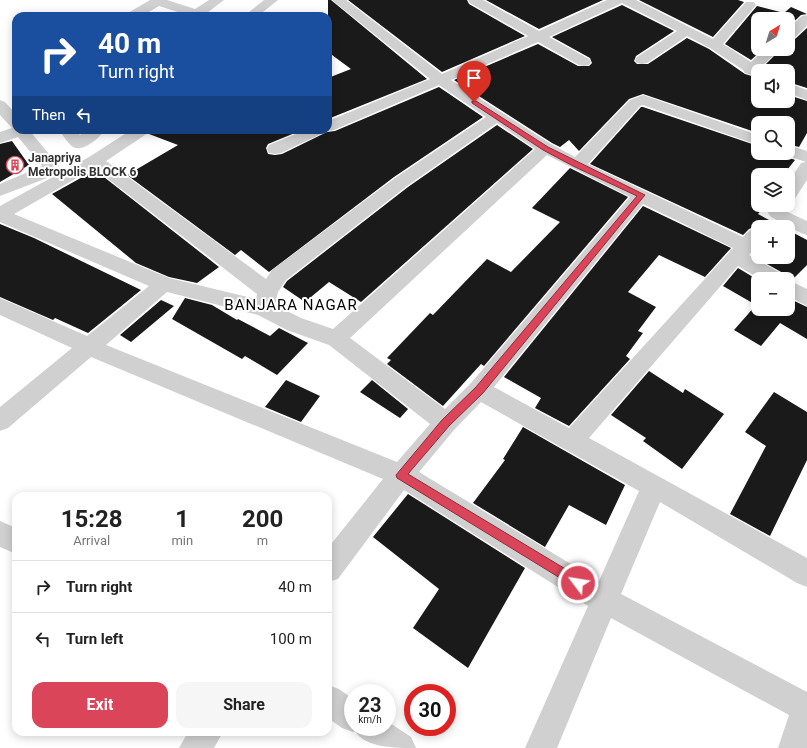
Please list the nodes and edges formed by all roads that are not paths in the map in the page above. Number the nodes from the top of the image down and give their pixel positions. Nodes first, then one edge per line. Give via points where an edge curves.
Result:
1 (158, 0) edge
2 (218, 0) edge
3 (272, 0) edge
4 (338, 0) edge
5 (474, 0) edge
6 (617, 0) edge
7 (626, 0) edge
8 (750, 6) dead end
9 (139, 12) edge
10 (190, 12) edge
11 (202, 12) edge
12 (256, 12) edge
13 (807, 19) edge
14 (795, 30) edge
15 (686, 31) junction
16 (538, 37) junction
17 (715, 45) junction
18 (768, 56) edge
19 (642, 60) dead end
20 (584, 62) dead end
21 (760, 64) edge
22 (751, 69) edge
23 (441, 80) junction
24 (795, 91) edge
25 (807, 96) edge
26 (0, 105) edge
27 (496, 116) junction
28 (12, 119) edge
29 (332, 121) edge
30 (12, 133) edge
31 (24, 134) edge
32 (70, 134) edge
33 (92, 134) edge
34 (136, 134) edge
35 (311, 134) edge
36 (0, 138) edge
37 (751, 138) edge
38 (545, 148) junction
39 (275, 149) dead end
40 (795, 153) edge
41 (807, 157) edge
42 (95, 162) junction
43 (577, 165) junction
44 (807, 167) edge
45 (795, 185) edge
46 (0, 190) edge
47 (642, 195) junction
48 (777, 212) edge
49 (784, 212) edge
50 (0, 215) edge
51 (770, 220) edge
52 (807, 229) edge
53 (746, 245) edge
54 (769, 272) edge
55 (164, 284) junction
56 (795, 291) edge
57 (807, 298) edge
58 (266, 300) junction
59 (0, 306) edge
60 (336, 339) junction
61 (89, 346) junction
62 (479, 390) junction
63 (0, 421) edge
64 (446, 423) junction
65 (572, 441) junction
66 (401, 475) junction
67 (654, 486) junction
68 (0, 534) edge
69 (12, 540) edge
70 (332, 564) edge
71 (807, 573) edge
72 (605, 600) junction
73 (332, 703) edge
74 (806, 707) edge
75 (344, 711) edge
76 (204, 736) edge
77 (382, 736) edge
78 (195, 748) edge
79 (400, 748) edge
80 (541, 748) edge
81 (794, 748) edge

1 - 9 street
1 - 10 street
2 - 11 street
3 - 12 street
4 - 23 street
5 - 16 street
6 - 16 street
7 - 15 street
8 - 17 street
13 - 14 street
15 - 17 street
15 - 19 street
16 - 20 street
16 - 23 street
17 - 22 street
18 - 21 street
23 - 27 street
23 - 29 street
24 - 25 street
26 - 28 street
27 - 38 street
27 - 58 street via 401,182 279,275
30 - 36 street
31 - 46 street via 51,168
32 - 33 street via 78,144
34 - 42 street
35 - 39 street
37 - 43 street via 643,100 635,103
38 - 43 street
38 - 60 street
40 - 41 street
42 - 50 street
42 - 58 street
43 - 47 street
44 - 45 street
47 - 53 street
47 - 62 street
48 - 51 street
49 - 52 street
50 - 55 street
53 - 54 street
53 - 65 street
55 - 58 street
55 - 61 street
56 - 57 street
58 - 60 street via 294,324
59 - 61 street
60 - 64 street
61 - 63 street
61 - 66 street
62 - 64 street
62 - 65 street
64 - 66 street
65 - 67 street
66 - 70 street
66 - 72 street
67 - 71 street
67 - 72 street
68 - 69 street
72 - 74 street
72 - 80 street
73 - 75 street
74 - 81 street
76 - 78 street
77 - 79 street

